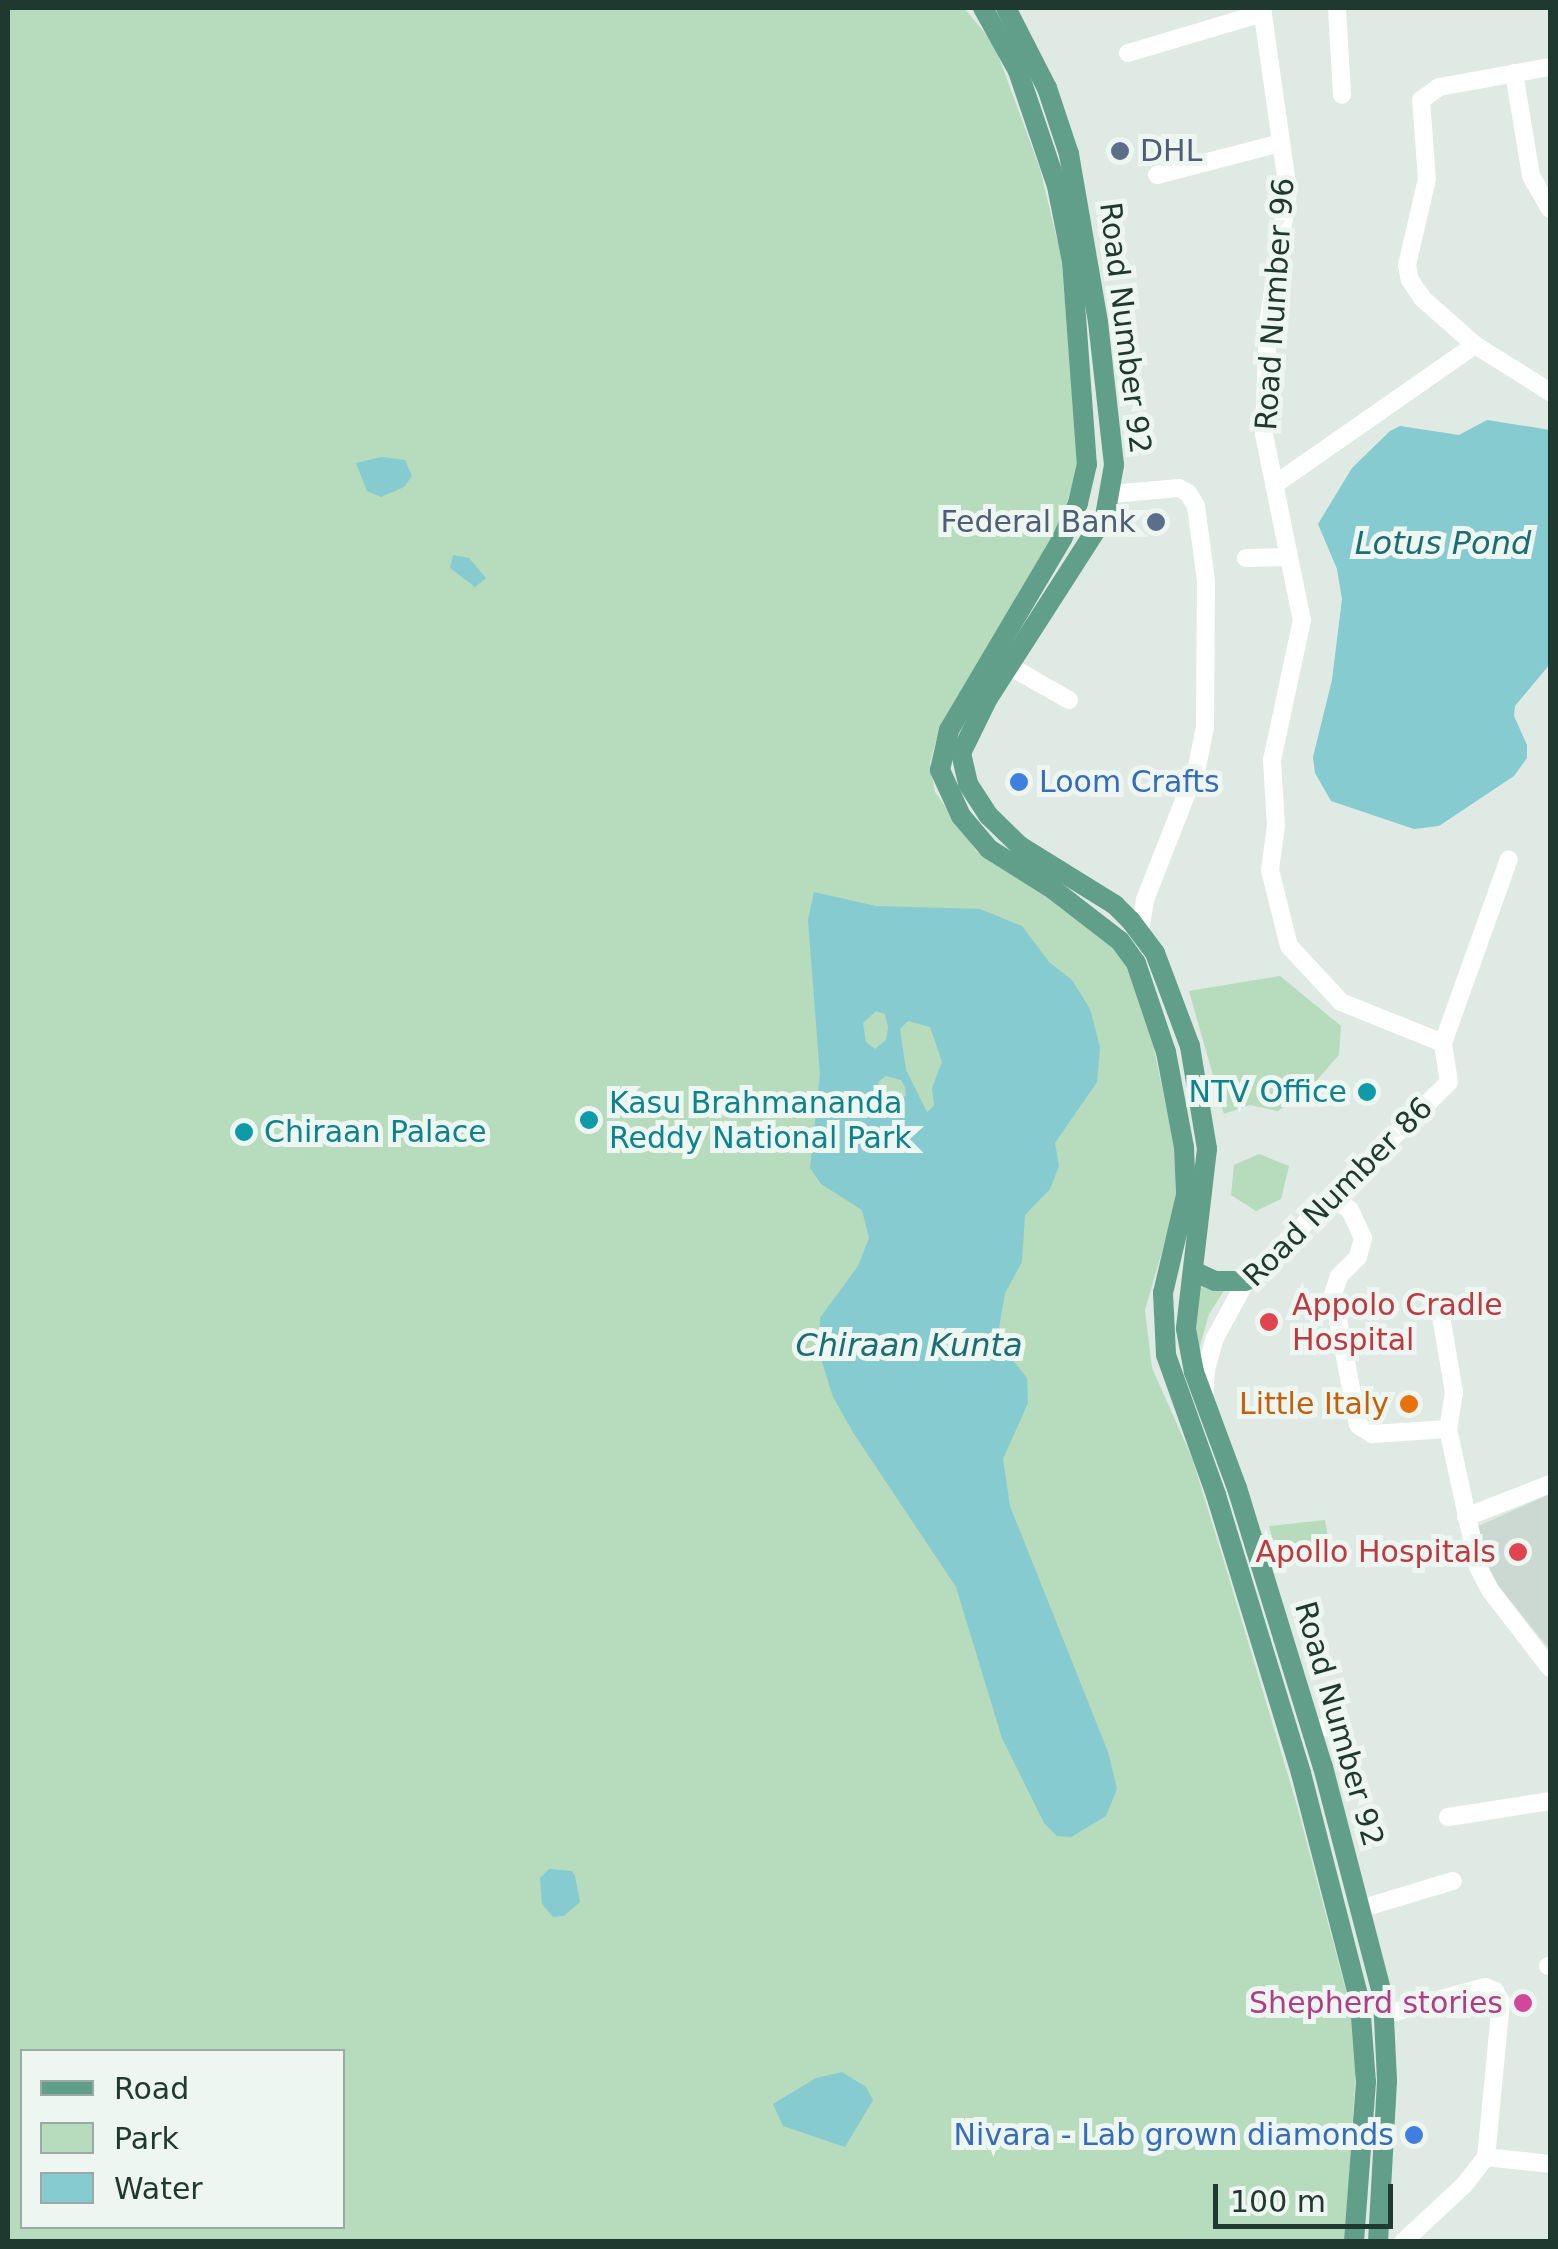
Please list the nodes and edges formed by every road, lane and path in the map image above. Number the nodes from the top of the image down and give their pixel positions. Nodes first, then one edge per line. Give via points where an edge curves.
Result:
1 (983, 8) edge
2 (1006, 8) edge
3 (1337, 8) edge
4 (1262, 10) edge
5 (1128, 53) dead end
6 (1550, 66) edge
7 (1514, 73) junction
8 (1037, 92) junction
9 (1342, 95) dead end
10 (1280, 144) junction
11 (1157, 174) dead end
12 (1550, 208) edge
13 (1087, 322) junction
14 (1475, 345) junction
15 (1550, 392) edge
16 (1274, 485) junction
17 (1112, 494) junction
18 (1289, 557) junction
19 (1246, 558) dead end
20 (1008, 666) junction
21 (1069, 700) dead end
22 (1509, 860) dead end
23 (1145, 900) junction
24 (1114, 906) junction
25 (1140, 933) junction
26 (1443, 1043) junction
27 (1334, 1198) junction
28 (1193, 1271) junction
29 (1246, 1281) junction
30 (1442, 1322) dead end
31 (1204, 1398) junction
32 (1448, 1429) junction
33 (1550, 1484) edge
34 (1466, 1518) junction
35 (1550, 1668) edge
36 (1339, 1722) dead end
37 (1312, 1731) junction
38 (1320, 1760) junction
39 (1300, 1769) junction
40 (1550, 1800) edge
41 (1448, 1818) dead end
42 (1453, 1880) dead end
43 (1360, 1909) junction
44 (1384, 2015) junction
45 (1486, 2157) junction
46 (1550, 2164) edge
47 (1378, 2241) edge
48 (1354, 2242) edge
49 (1388, 2242) edge
50 (1403, 2242) edge

1 - 8 main road, Road Number 92
2 - 8 main road, Road Number 92
3 - 9 street
4 - 5 street
4 - 10 street, Road Number 96
6 - 7 street
7 - 12 street via 1532,176
7 - 14 street via 1440,87 1419,109 1428,162 1408,248 1410,280
8 - 13 main road, Road Number 92 via 1076,185
10 - 11 street
10 - 16 street, Road Number 96 via 1288,190 1268,324 1264,434
13 - 17 main road, Road Number 92 via 1114,464
13 - 39 main road, Road Number 92 via 1086,464 1078,504 949,730 940,770 954,804 988,849 1106,927 1136,963 1166,1052 1184,1147 1186,1195 1162,1294 1166,1355
14 - 15 street
14 - 16 street
16 - 18 street, Road Number 96
17 - 20 main road, Road Number 92
17 - 23 street via 1188,492 1196,506 1206,581 1209,639 1197,767
18 - 19 street
18 - 26 street, Road Number 96 via 1302,620 1272,760 1276,825 1270,870 1289,946 1341,1002
20 - 21 street
20 - 24 main road, Road Number 92 via 961,754 968,784 988,816 1020,846
22 - 26 street
23 - 24 street
23 - 25 street
24 - 25 main road, Road Number 92
25 - 28 main road, Road Number 92 via 1155,953 1196,1068 1207,1150
26 - 27 street, Road Number 86 via 1448,1082
27 - 29 street, Road Number 86
27 - 32 street via 1350,1210 1363,1238 1333,1294 1358,1425 1372,1434
28 - 29 main road via 1216,1281
28 - 31 main road, Road Number 92 via 1186,1329
29 - 31 street, Road Number 86 via 1215,1338
30 - 32 street via 1454,1392
31 - 37 main road, Road Number 92
32 - 34 street
33 - 34 street
34 - 35 street via 1490,1590
36 - 37 street
37 - 38 main road, Road Number 92
38 - 39 main road
38 - 43 main road, Road Number 92
39 - 48 main road, Road Number 92 via 1360,2003 1366,2082
40 - 41 street
42 - 43 street
43 - 44 main road, Road Number 92
44 - 45 street via 1485,1987 1496,1991
44 - 47 main road, Road Number 92
45 - 46 street
45 - 50 street
47 - 49 street

